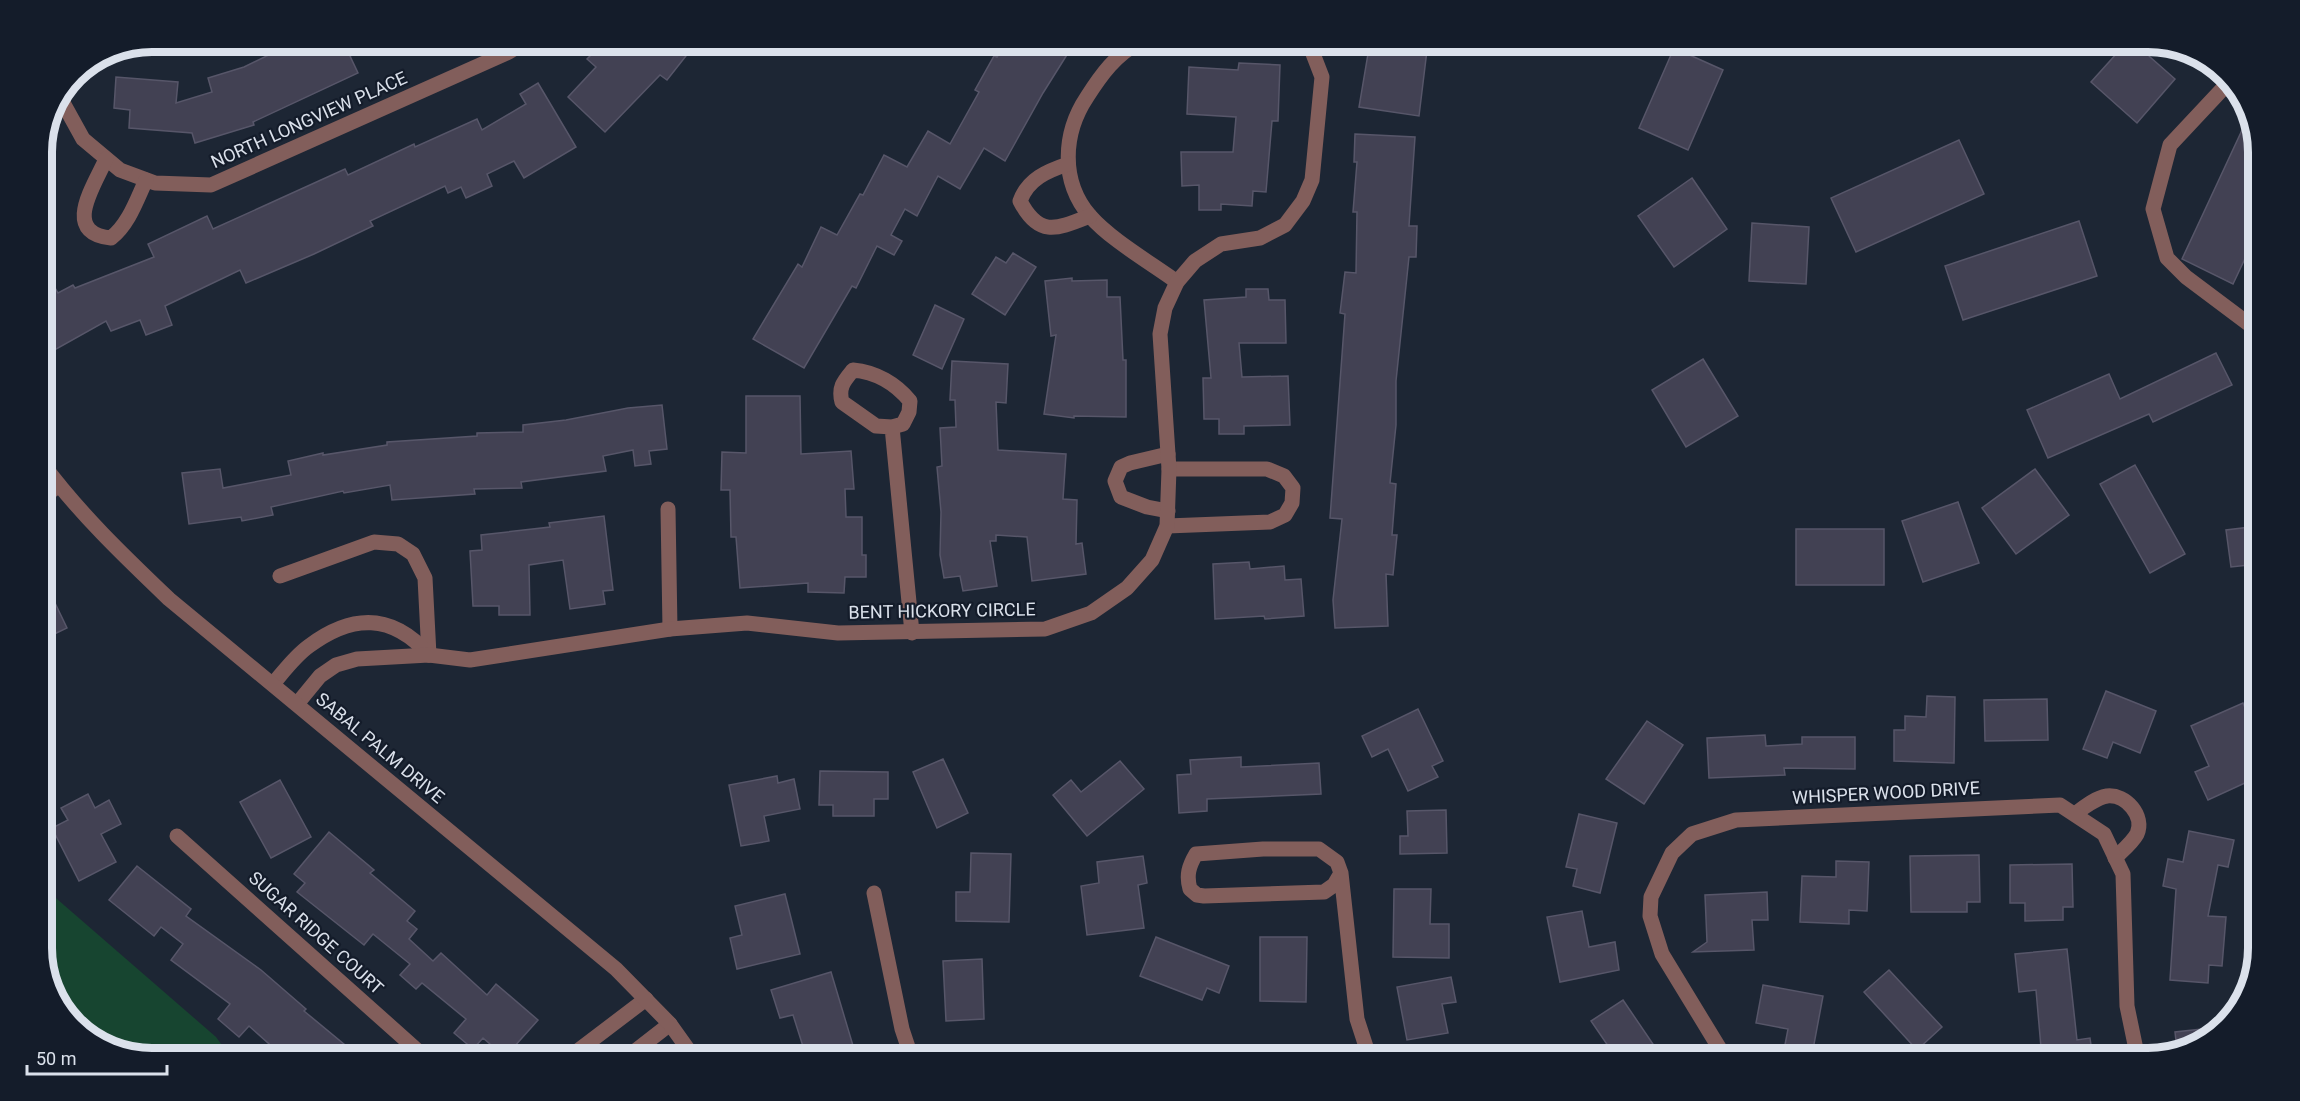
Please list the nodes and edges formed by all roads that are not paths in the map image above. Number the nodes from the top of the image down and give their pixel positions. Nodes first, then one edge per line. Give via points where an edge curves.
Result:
1 (509, 52) edge
2 (1123, 52) edge
3 (1312, 52) edge
4 (2224, 88) edge
5 (65, 105) edge
6 (106, 159) junction
7 (1068, 164) junction
8 (146, 180) junction
9 (1090, 216) junction
10 (1177, 282) junction
11 (2247, 323) edge
12 (892, 427) junction
13 (1169, 462) junction
14 (53, 478) edge
15 (58, 485) junction
16 (53, 489) edge
17 (668, 509) dead end
18 (1167, 519) junction
19 (280, 576) dead end
20 (670, 629) junction
21 (912, 633) junction
22 (429, 655) junction
23 (273, 684) junction
24 (297, 704) junction
25 (2074, 814) junction
26 (177, 836) dead end
27 (2115, 858) junction
28 (1341, 873) junction
29 (874, 893) dead end
30 (646, 999) junction
31 (670, 1024) junction
32 (416, 1048) edge
33 (581, 1048) edge
34 (639, 1048) edge
35 (687, 1048) edge
36 (908, 1048) edge
37 (1366, 1048) edge
38 (1719, 1048) edge
39 (2136, 1048) edge

1 - 8 street, NORTH LONGVIEW PLACE via 211,185
2 - 7 street via 1100,75 1078,110 1068,140
3 - 10 street, BENT HICKORY CIRCLE via 1322,77 1312,180 1303,201 1285,225 1260,238 1221,244 1195,261
4 - 11 street via 2170,145 2153,209 2167,258
5 - 6 street, NORTH LONGVIEW PLACE via 83,138
6 - 8 street, NORTH LONGVIEW PLACE via 120,170
6 - 8 street via 84,209 83,222 99,237 111,238 126,222
7 - 9 street via 1077,194
7 - 9 street via 1044,172 1024,189 1020,201 1039,226 1052,228
9 - 10 street
10 - 13 street, BENT HICKORY CIRCLE via 1165,308 1160,334
12 - 12 street via 903,424 910,401 899,388 867,371 853,370 839,392 842,402 876,426
12 - 21 street
13 - 18 street, BENT HICKORY CIRCLE
13 - 18 street via 1130,462 1121,467 1115,481 1121,497
13 - 18 street via 1267,469 1284,476 1293,488 1292,503 1285,515 1270,522
14 - 15 street, SABAL PALM DRIVE
15 - 16 street
15 - 23 street, SABAL PALM DRIVE via 169,599
17 - 20 street
18 - 21 street, BENT HICKORY CIRCLE via 1152,560 1127,588 1091,613 1045,629
19 - 22 street via 374,542 398,544 413,554 425,578
20 - 21 street, BENT HICKORY CIRCLE via 747,623 838,633
20 - 22 street, BENT HICKORY CIRCLE via 470,660
22 - 23 street via 414,638 372,621 338,629 309,646
22 - 24 street, BENT HICKORY CIRCLE via 357,659 336,665 320,676
23 - 24 street, SABAL PALM DRIVE
24 - 30 street, SABAL PALM DRIVE via 579,937
25 - 27 street, WHISPER WOOD DRIVE via 2104,834
25 - 27 street via 2108,796 2134,809 2139,828 2136,836
25 - 38 street, WHISPER WOOD DRIVE via 2060,805 1736,820 1692,834 1672,853 1651,897 1650,916 1662,954
26 - 32 street, SUGAR RIDGE COURT
27 - 39 street, WHISPER WOOD DRIVE via 2122,874 2127,1006
28 - 28 street via 1324,892 1204,896 1190,889 1188,875 1196,854 1263,849 1319,849 1337,862
28 - 37 street via 1357,1019
29 - 36 street
30 - 31 street, SABAL PALM DRIVE
30 - 33 street
31 - 34 street
31 - 35 street, SABAL PALM DRIVE

